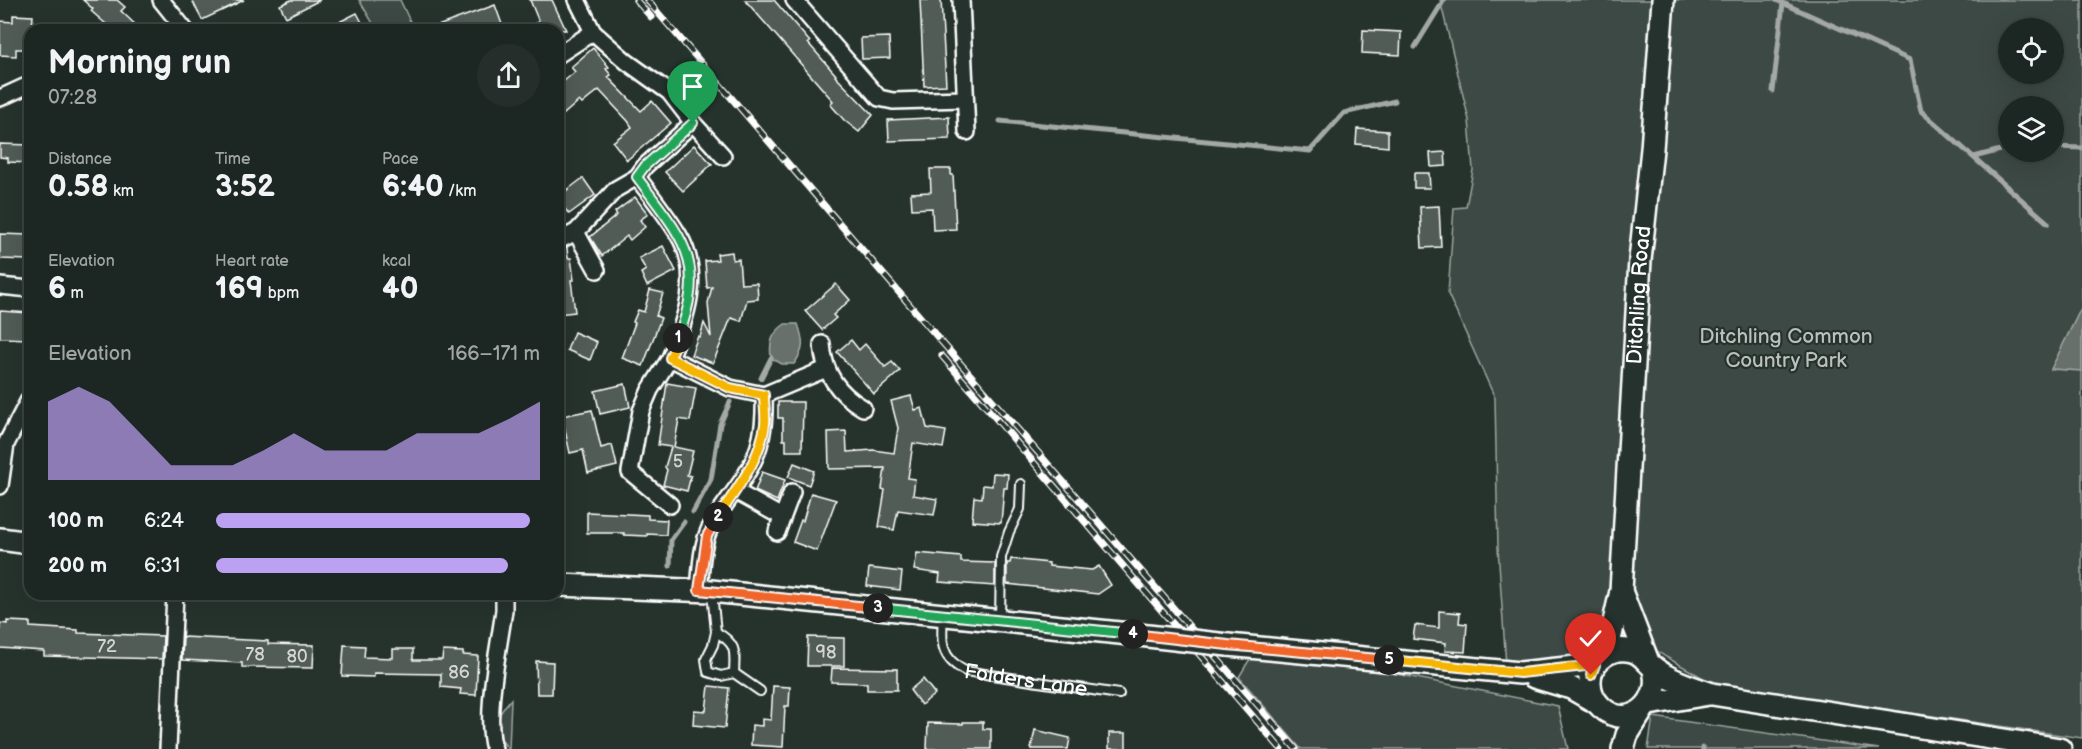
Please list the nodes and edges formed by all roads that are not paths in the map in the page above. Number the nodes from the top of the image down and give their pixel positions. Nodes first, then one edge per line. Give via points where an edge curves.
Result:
1 (160, 0) edge
2 (577, 0) edge
3 (794, 0) edge
4 (961, 0) edge
5 (1663, 0) edge
6 (180, 24) edge
7 (593, 32) junction
8 (564, 51) edge
9 (24, 87) dead end
10 (0, 98) edge
11 (965, 99) junction
12 (693, 123) junction
13 (967, 132) dead end
14 (723, 156) dead end
15 (637, 177) junction
16 (597, 270) dead end
17 (0, 286) edge
18 (24, 288) edge
19 (822, 344) dead end
20 (670, 358) junction
21 (826, 369) junction
22 (764, 395) junction
23 (863, 408) dead end
24 (24, 410) edge
25 (1020, 484) dead end
26 (0, 486) edge
27 (735, 491) junction
28 (792, 492) dead end
29 (670, 505) dead end
30 (782, 517) junction
31 (777, 532) dead end
32 (0, 538) edge
33 (24, 542) edge
34 (564, 585) edge
35 (705, 591) junction
36 (1621, 591) junction
37 (175, 600) edge
38 (504, 600) edge
39 (943, 615) junction
40 (1000, 621) junction
41 (716, 632) junction
42 (1601, 659) junction
43 (1650, 663) junction
44 (734, 673) junction
45 (1520, 673) junction
46 (760, 691) dead end
47 (1119, 694) dead end
48 (1712, 694) junction
49 (1600, 706) junction
50 (1645, 707) junction
51 (168, 749) edge
52 (494, 749) edge
53 (1614, 749) edge
54 (1623, 749) edge
55 (2060, 749) edge

1 - 6 street
2 - 7 street
3 - 11 street via 879,98
4 - 11 street
5 - 36 main road, Ditchling Road via 1640,260
7 - 8 street
7 - 12 street via 669,92
9 - 10 street
11 - 13 street
12 - 14 street
12 - 15 street
15 - 16 street via 616,189 569,236
15 - 20 street via 679,234 691,268 691,292
17 - 18 street
19 - 21 street
20 - 22 street via 730,388
20 - 29 street via 641,411 630,472
21 - 22 street
21 - 23 street via 846,397
22 - 27 street via 765,424 759,445
24 - 26 street via 6,444
25 - 40 lane via 1020,509 1001,557
27 - 30 street
27 - 35 street via 707,536
28 - 30 street
30 - 31 street
32 - 33 main road
34 - 35 main road
35 - 39 main road
35 - 41 lane
36 - 42 main road, Ditchling Road
36 - 43 main road, Ditchling Road
37 - 51 street
38 - 52 street via 490,717
39 - 40 main road
39 - 47 lane, Folders Lane via 943,649 953,665 965,671
40 - 45 main road, bridge
41 - 44 lane via 729,639 735,650
41 - 44 lane via 706,659 708,672 721,676
42 - 43 main road via 1625,649
42 - 45 main road
42 - 49 main road via 1590,685
43 - 48 main road via 1685,685
43 - 50 main road via 1656,686
44 - 46 lane
45 - 49 main road via 1571,688
48 - 50 main road
48 - 55 main road
49 - 50 main road via 1623,716
49 - 53 main road via 1612,733
50 - 54 main road

